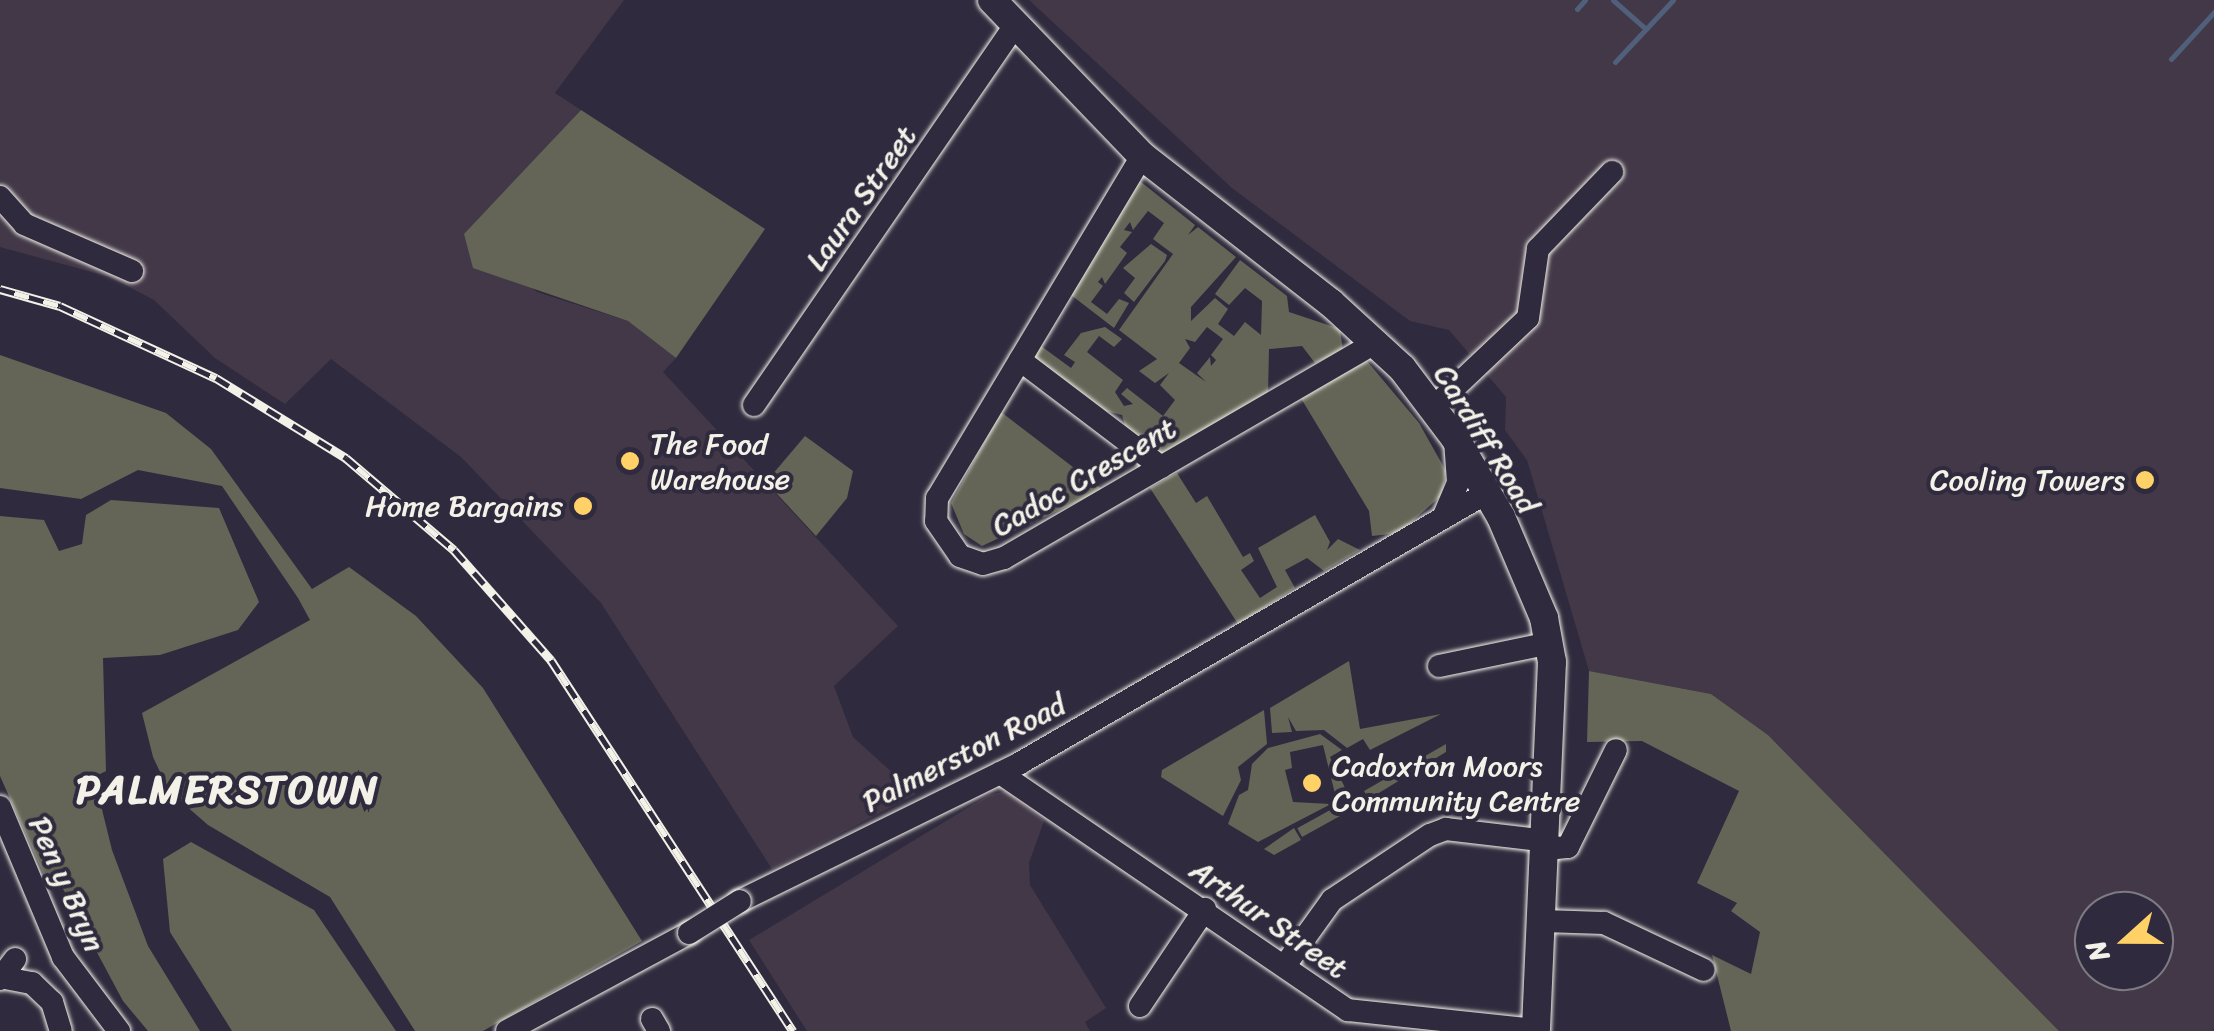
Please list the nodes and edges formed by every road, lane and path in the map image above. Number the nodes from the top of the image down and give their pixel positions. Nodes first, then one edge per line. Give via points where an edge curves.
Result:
1 (992, 0) edge
2 (1016, 24) junction
3 (1142, 156) junction
4 (1612, 172) dead end
5 (0, 197) edge
6 (132, 272) dead end
7 (1377, 342) junction
8 (1020, 360) junction
9 (754, 405) dead end
10 (1434, 407) junction
11 (1455, 438) junction
12 (1161, 467) junction
13 (1488, 492) junction
14 (1443, 518) junction
15 (1550, 644) junction
16 (1438, 666) dead end
17 (1616, 750) dead end
18 (1000, 773) junction
19 (0, 808) edge
20 (1548, 845) junction
21 (1205, 909) junction
22 (1543, 921) junction
23 (1286, 964) junction
24 (1704, 970) dead end
25 (4, 973) edge
26 (1140, 1006) dead end
27 (535, 1024) edge
28 (1536, 1030) edge
29 (61, 1031) edge
30 (119, 1031) edge
31 (508, 1031) edge

1 - 2 main road, Cardiff Road
2 - 3 main road, Cardiff Road
2 - 9 street, Laura Street
3 - 7 main road, Cardiff Road
3 - 8 street, Cadoc Crescent
4 - 10 street via 1538,248 1535,303 1522,326
5 - 6 street via 24,224
7 - 10 main road, Cardiff Road
7 - 12 street, Cadoc Crescent
8 - 12 street
8 - 12 street, Cadoc Crescent via 937,498 936,521 960,556 983,564 1004,558
10 - 11 main road, Cardiff Road
11 - 13 main road, Cardiff Road
11 - 14 street via 1458,482
13 - 14 street, Palmerston Road
13 - 15 main road, Cardiff Road via 1521,559
14 - 18 street, Palmerston Road
15 - 16 street
15 - 20 main road, Cardiff Road
17 - 20 street via 1568,847
18 - 21 street, Arthur Street
18 - 27 street, Palmerston Road, bridge via 740,901
19 - 30 street, Pen y Bryn via 63,956
20 - 22 main road, Cardiff Road
20 - 23 street via 1446,828 1430,834 1332,900
21 - 23 street, Arthur Street
21 - 26 street
22 - 24 street via 1604,922
22 - 28 main road, Cardiff Road
23 - 28 street, Arthur Street via 1348,1010
25 - 29 street via 32,983 52,1002
27 - 31 street, Palmerston Road

